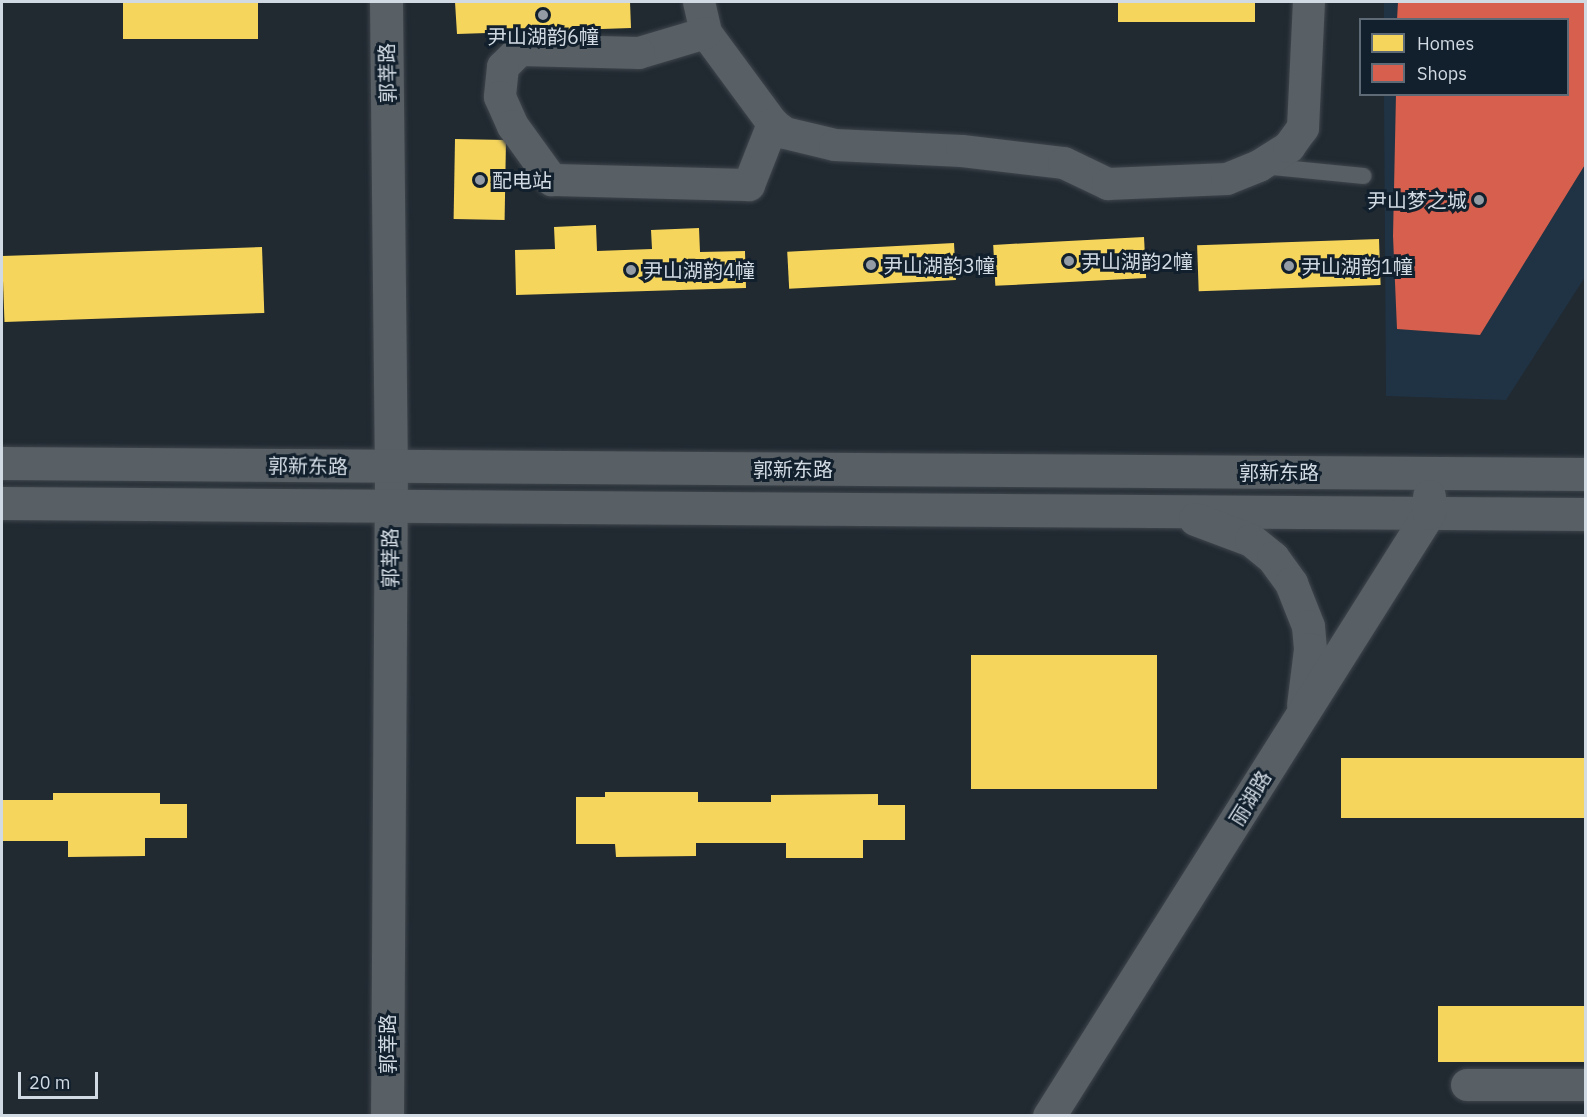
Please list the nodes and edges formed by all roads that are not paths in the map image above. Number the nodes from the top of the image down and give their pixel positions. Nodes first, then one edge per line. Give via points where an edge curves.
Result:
1 (386, 2) edge
2 (699, 2) edge
3 (1309, 2) edge
4 (705, 33) junction
5 (773, 124) junction
6 (1259, 166) junction
7 (1364, 176) dead end
8 (2, 463) edge
9 (391, 466) junction
10 (1429, 473) junction
11 (1586, 474) edge
12 (2, 503) edge
13 (390, 504) junction
14 (1164, 511) junction
15 (1429, 513) junction
16 (1586, 514) edge
17 (1301, 716) junction
18 (1467, 1085) dead end
19 (1586, 1085) edge
20 (387, 1116) edge
21 (1049, 1116) edge

1 - 9 main road, 郭莘路
2 - 4 street
3 - 6 street via 1303,128 1289,147
4 - 5 street
4 - 5 street via 639,53 519,50 503,67 500,97 513,126 552,180 749,185
5 - 6 street via 785,133 835,145 962,151 1064,163 1108,184 1227,179
6 - 7 lane
8 - 9 main road, 郭新东路
9 - 10 main road, 郭新东路
9 - 13 main road, 郭莘路
10 - 11 main road, 郭新东路
10 - 15 main road
12 - 13 main road, 郭新东路
13 - 14 main road, 郭新东路
13 - 20 main road, 郭莘路
14 - 15 main road, 郭新东路
14 - 17 main road via 1251,540 1273,558 1291,583 1302,604 1310,649
15 - 16 main road, 郭新东路
15 - 17 main road, 丽湖路
17 - 21 main road, 丽湖路
18 - 19 street

